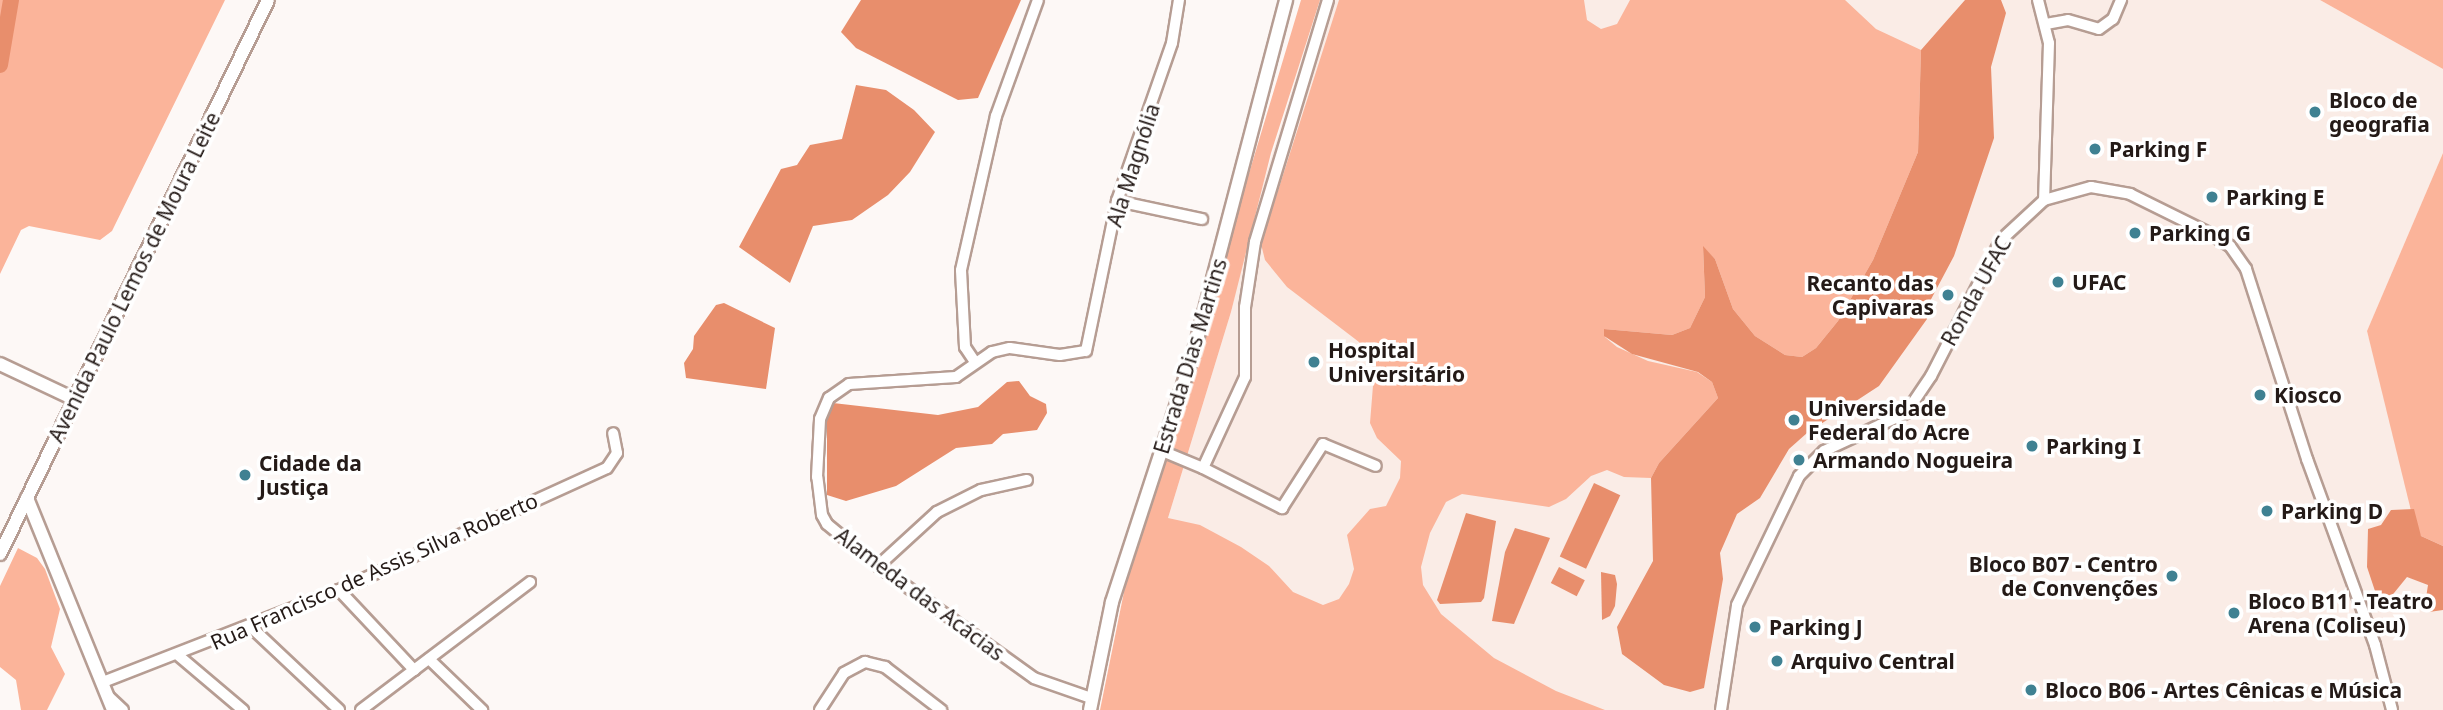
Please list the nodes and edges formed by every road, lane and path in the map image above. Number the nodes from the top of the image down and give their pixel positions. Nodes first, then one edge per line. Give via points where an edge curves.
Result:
1 (268, 0) edge
2 (1038, 0) edge
3 (1179, 0) edge
4 (1286, 0) edge
5 (1328, 0) edge
6 (2038, 0) edge
7 (2121, 0) edge
8 (2046, 24) junction
9 (2044, 200) junction
10 (1117, 201) junction
11 (1202, 219) dead end
12 (1092, 331) joint
13 (975, 362) junction
14 (0, 364) edge
15 (74, 399) junction
16 (613, 433) dead end
17 (1162, 451) junction
18 (1376, 466) dead end
19 (1203, 468) junction
20 (1027, 480) dead end
21 (27, 498) junction
22 (0, 554) edge
23 (878, 566) junction
24 (530, 582) dead end
25 (339, 590) junction
26 (251, 627) junction
27 (179, 656) junction
28 (429, 659) junction
29 (414, 670) junction
30 (103, 682) junction
31 (1091, 704) edge
32 (113, 707) edge
33 (243, 710) edge
34 (339, 710) edge
35 (361, 710) edge
36 (482, 710) edge
37 (820, 710) edge
38 (942, 710) edge
39 (1721, 710) edge
40 (2392, 710) edge

1 - 15 street, Avenida Paulo Lemos de Moura Leite
2 - 13 street via 996,116 961,270 965,346
3 - 10 street, Ala Magnólia via 1172,43
4 - 17 street, Estrada Dias Martins via 1209,298
5 - 19 street via 1255,242 1245,307 1244,377
6 - 8 street
7 - 8 street via 2113,19 2099,29 2068,20
8 - 9 street
9 - 39 street, Ronda UFAC via 2001,240 1931,376 1906,413 1824,451 1799,476 1737,605
9 - 40 street, Ronda UFAC via 2078,189 2111,188 2209,233 2238,256 2375,645
10 - 11 street
10 - 12 street, Ala Magnólia
12 - 13 street, Alameda das Acácias via 1086,351 1077,355 1010,348
13 - 23 street, Alameda das Acácias via 956,377 849,384 824,408 817,477 822,515
14 - 15 street
15 - 21 street, Avenida Paulo Lemos de Moura Leite
16 - 25 street, Rua Francisco de Assis Silva Roberto via 617,453 607,468
17 - 19 street
17 - 31 street, Estrada Dias Martins via 1112,602
18 - 19 street via 1323,444 1282,508
20 - 23 street via 981,490 937,512
21 - 22 street, Avenida Paulo Lemos de Moura Leite
21 - 30 street
23 - 31 street, Alameda das Acácias via 1034,678
24 - 28 street
25 - 26 street, Rua Francisco de Assis Silva Roberto
25 - 29 street
26 - 27 street, Rua Francisco de Assis Silva Roberto
26 - 34 street
27 - 30 street, Rua Francisco de Assis Silva Roberto
27 - 33 street
28 - 29 street
28 - 36 street
29 - 35 street
30 - 32 street
37 - 38 street via 834,685 865,662 885,667

